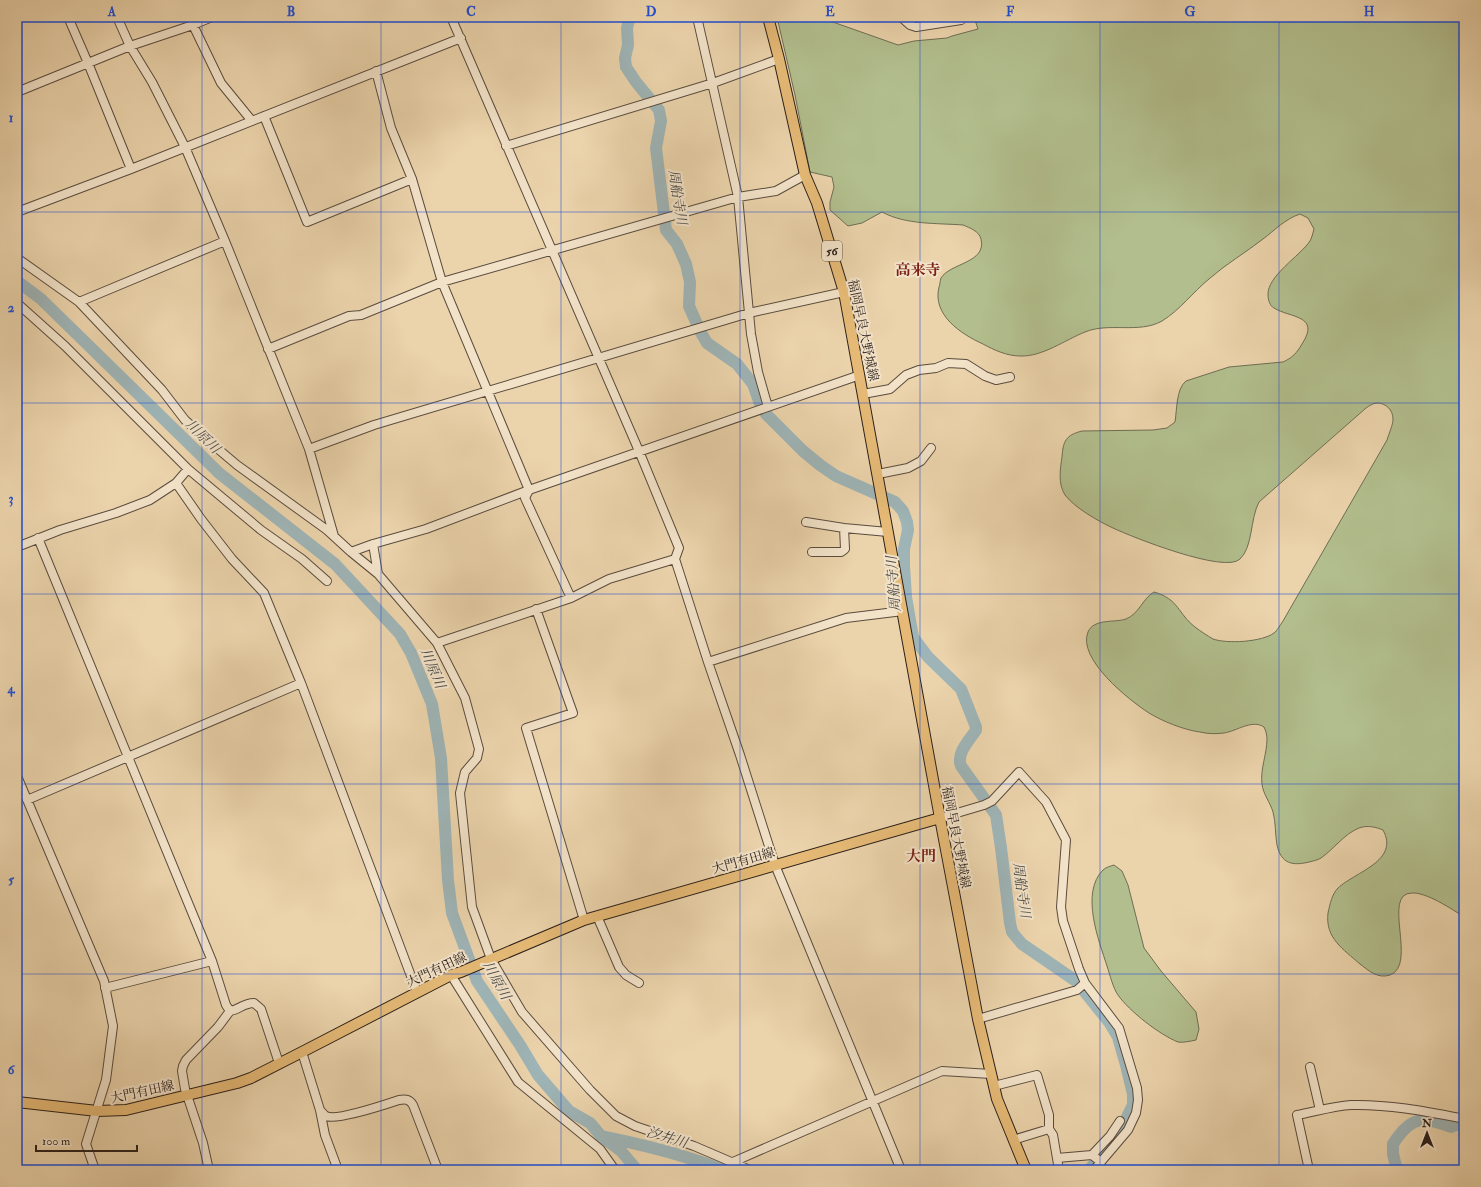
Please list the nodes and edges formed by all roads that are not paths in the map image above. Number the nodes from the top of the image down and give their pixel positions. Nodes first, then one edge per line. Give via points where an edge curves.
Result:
1 (68, 17) edge
2 (117, 17) edge
3 (212, 17) edge
4 (451, 17) edge
5 (697, 17) edge
6 (768, 17) edge
7 (901, 17) edge
8 (961, 20) dead end
9 (193, 25) junction
10 (461, 38) junction
11 (130, 46) junction
12 (779, 59) junction
13 (88, 63) junction
14 (376, 71) junction
15 (712, 84) junction
16 (17, 92) edge
17 (264, 116) junction
18 (252, 120) junction
19 (506, 146) junction
20 (184, 147) junction
21 (131, 169) junction
22 (805, 175) junction
23 (412, 179) junction
24 (738, 197) junction
25 (17, 212) edge
26 (225, 241) junction
27 (552, 250) junction
28 (17, 258) edge
29 (442, 282) junction
30 (844, 292) junction
31 (79, 302) junction
32 (17, 303) edge
33 (749, 313) junction
34 (268, 349) junction
35 (598, 358) junction
36 (860, 375) junction
37 (1010, 378) dead end
38 (488, 392) junction
39 (863, 394) junction
40 (768, 407) junction
41 (931, 448) dead end
42 (308, 449) junction
43 (639, 451) junction
44 (188, 469) junction
45 (878, 474) junction
46 (176, 483) junction
47 (529, 490) junction
48 (806, 522) dead end
49 (844, 528) junction
50 (888, 532) junction
51 (334, 537) junction
52 (38, 538) junction
53 (373, 544) junction
54 (17, 547) edge
55 (351, 552) junction
56 (812, 552) dead end
57 (675, 559) junction
58 (378, 574) junction
59 (327, 581) dead end
60 (571, 598) junction
61 (536, 609) junction
62 (903, 610) junction
63 (437, 643) junction
64 (708, 662) junction
65 (301, 683) junction
66 (128, 757) junction
67 (17, 776) edge
68 (27, 800) junction
69 (940, 818) junction
70 (775, 865) junction
71 (597, 916) junction
72 (584, 920) junction
73 (487, 960) junction
74 (212, 962) junction
75 (456, 974) junction
76 (639, 983) dead end
77 (1085, 983) junction
78 (105, 988) junction
79 (417, 992) junction
80 (230, 1011) junction
81 (978, 1019) junction
82 (302, 1052) junction
83 (279, 1063) junction
84 (1310, 1067) dead end
85 (991, 1074) junction
86 (994, 1086) junction
87 (188, 1095) junction
88 (872, 1101) junction
89 (17, 1102) edge
90 (320, 1110) junction
91 (1320, 1110) junction
92 (97, 1111) junction
93 (1462, 1118) edge
94 (1120, 1120) dead end
95 (1048, 1129) junction
96 (1013, 1140) junction
97 (1057, 1158) junction
98 (1097, 1159) junction
99 (733, 1162) junction
100 (95, 1170) edge
101 (209, 1170) edge
102 (338, 1170) edge
103 (438, 1170) edge
104 (615, 1170) edge
105 (750, 1170) edge
106 (901, 1170) edge
107 (1026, 1170) edge
108 (1059, 1170) edge
109 (1094, 1170) edge
110 (1309, 1170) edge

1 - 13 street
2 - 11 street
3 - 9 street
4 - 10 street
5 - 15 street
6 - 12 main road, 福岡早良大野城線 / 56
7 - 8 street via 916,27
9 - 11 street
9 - 18 street via 221,83
10 - 14 street
10 - 19 street
11 - 13 street
11 - 20 street via 152,82
12 - 15 street
12 - 22 main road, 福岡早良大野城線 / 56
13 - 16 street
13 - 21 street
14 - 17 street
14 - 23 street via 391,128
15 - 19 street
15 - 24 street
17 - 18 street
17 - 23 street via 307,222
18 - 20 street
19 - 27 street
20 - 21 street
20 - 26 street
21 - 25 street
22 - 24 street via 776,191
22 - 30 main road, 福岡早良大野城線 / 56 via 817,203
23 - 29 street
24 - 27 street
24 - 33 street
26 - 31 street
26 - 34 street
27 - 29 street
27 - 35 street
28 - 31 street
29 - 34 street
29 - 38 street
30 - 33 street
30 - 36 main road, 福岡早良大野城線 / 56
31 - 51 street via 162,390 185,420 237,465 312,518
32 - 44 street via 65,346
33 - 35 street
33 - 40 street via 758,372
34 - 42 street
35 - 38 street
35 - 43 street
36 - 39 main road, 福岡早良大野城線 / 56
36 - 40 street
37 - 39 street via 996,380 966,364 948,363 906,375 890,389
38 - 42 street via 374,425
38 - 47 street
39 - 45 main road, 福岡早良大野城線 / 56
40 - 43 street
41 - 45 street via 921,461 908,468
42 - 51 street
43 - 47 street
43 - 57 street via 679,548
44 - 46 street
44 - 59 street
45 - 50 main road, 福岡早良大野城線 / 56
46 - 52 street via 150,500
46 - 65 street via 232,559 264,593
47 - 53 street via 426,529
47 - 60 street via 525,498
48 - 49 street
49 - 50 street
49 - 56 street via 845,549 841,552
50 - 62 main road, 福岡早良大野城線 / 56
51 - 55 street
52 - 54 street
52 - 66 street
53 - 55 street
53 - 58 street
55 - 58 street
57 - 60 street via 609,579
57 - 64 street
58 - 63 street
60 - 61 street
61 - 63 street
61 - 72 street via 573,713 526,728
62 - 64 street via 846,618
62 - 69 main road, 福岡早良大野城線 / 56
63 - 73 street via 465,698 478,749 478,758 465,772 460,793 472,907
64 - 70 street
65 - 66 street
65 - 79 street
66 - 68 street
66 - 74 street
67 - 68 street
68 - 78 street
69 - 70 main road, 大門有田線
69 - 77 street via 988,803 1019,772 1046,802 1066,840 1061,907 1063,921
69 - 81 main road, 福岡早良大野城線 / 56
70 - 71 main road, 大門有田線
70 - 88 street
71 - 72 main road, 大門有田線
71 - 76 street via 619,967
72 - 73 main road, 大門有田線
73 - 75 main road, 大門有田線
73 - 99 street via 522,1012 616,1116 635,1126
74 - 78 street
74 - 80 street
75 - 79 main road, 大門有田線
75 - 104 street via 518,1082 600,1149
77 - 81 street via 1076,990
77 - 98 street via 1119,1028 1137,1088 1138,1100 1136,1113 1128,1130
78 - 92 street via 113,1026 106,1080
79 - 82 main road, 大門有田線
80 - 83 street via 248,1003 261,1009
80 - 87 street via 183,1066
81 - 85 main road, 福岡早良大野城線 / 56
82 - 83 main road, 大門有田線
82 - 90 street
83 - 87 main road, 大門有田線 via 237,1083
84 - 91 street
85 - 86 main road, 福岡早良大野城線 / 56
85 - 88 street via 942,1071
86 - 95 street via 1037,1075 1049,1115
86 - 96 main road, 福岡早良大野城線 / 56 via 1002,1115
87 - 92 main road, 大門有田線 via 126,1110
87 - 101 street
88 - 99 street
88 - 106 street
89 - 92 main road, 大門有田線
90 - 102 street via 325,1135
90 - 103 street via 328,1117 342,1116 406,1099 413,1105
91 - 93 street via 1349,1105 1370,1105
91 - 110 street via 1297,1115
92 - 100 street via 86,1144
94 - 98 street
95 - 96 street
95 - 97 street via 1053,1135
96 - 107 main road, 福岡早良大野城線 / 56
97 - 98 street
97 - 108 street
98 - 109 street
99 - 105 street

